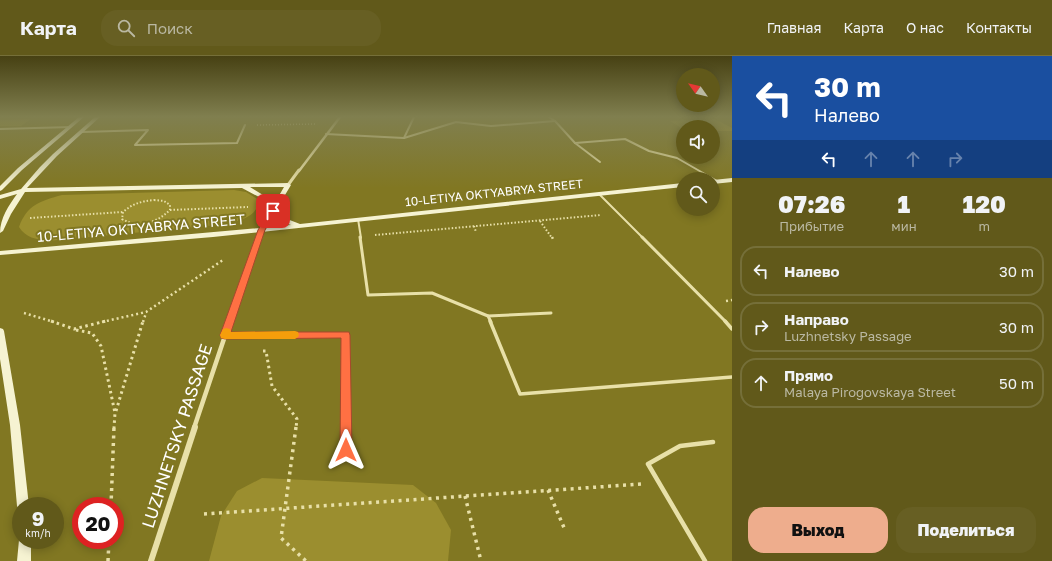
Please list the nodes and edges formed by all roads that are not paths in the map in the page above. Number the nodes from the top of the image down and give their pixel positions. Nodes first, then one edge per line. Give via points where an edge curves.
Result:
1 (54, 141) edge
2 (71, 141) edge
3 (139, 141) edge
4 (238, 141) edge
5 (321, 141) edge
6 (571, 141) edge
7 (609, 141) edge
8 (628, 141) edge
9 (574, 144) junction
10 (600, 162) dead end
11 (699, 172) edge
12 (732, 180) edge
13 (720, 181) edge
14 (3, 184) edge
15 (288, 185) junction
16 (242, 186) junction
17 (676, 186) edge
18 (0, 189) edge
19 (23, 190) junction
20 (599, 194) junction
21 (0, 197) edge
22 (273, 211) junction
23 (358, 219) junction
24 (308, 224) junction
25 (262, 230) junction
26 (0, 231) edge
27 (0, 253) edge
28 (551, 313) dead end
29 (488, 316) junction
30 (732, 329) edge
31 (0, 331) edge
32 (225, 335) junction
33 (732, 378) edge
34 (713, 442) dead end
35 (346, 450) dead end
36 (22, 497) edge
37 (25, 549) edge
38 (24, 561) edge
39 (151, 561) edge
40 (705, 561) edge

1 - 14 street
2 - 19 street
3 - 4 lane via 135,145 237,143
5 - 15 street
6 - 9 lane
7 - 9 lane
8 - 11 lane via 649,151 677,158
9 - 10 lane
12 - 13 street
14 - 18 street
14 - 19 street
15 - 16 street
15 - 22 street
16 - 19 street
16 - 22 street, 10-LETIYA OKTYABRYA STREET via 260,195
17 - 20 street, 10-LETIYA OKTYABRYA STREET
19 - 21 street
19 - 26 street
20 - 23 street, 10-LETIYA OKTYABRYA STREET
20 - 30 lane
22 - 24 street, 10-LETIYA OKTYABRYA STREET via 281,219
22 - 25 street
23 - 24 street, 10-LETIYA OKTYABRYA STREET
23 - 29 lane via 368,295 432,293
24 - 25 street, 10-LETIYA OKTYABRYA STREET
25 - 27 street, 10-LETIYA OKTYABRYA STREET
25 - 32 street, LUZHNETSKY PASSAGE
28 - 29 lane
29 - 33 lane via 520,394
31 - 36 street via 15,425
32 - 35 lane via 346,335
32 - 39 street, LUZHNETSKY PASSAGE
34 - 40 lane via 680,446 648,464
37 - 38 street

